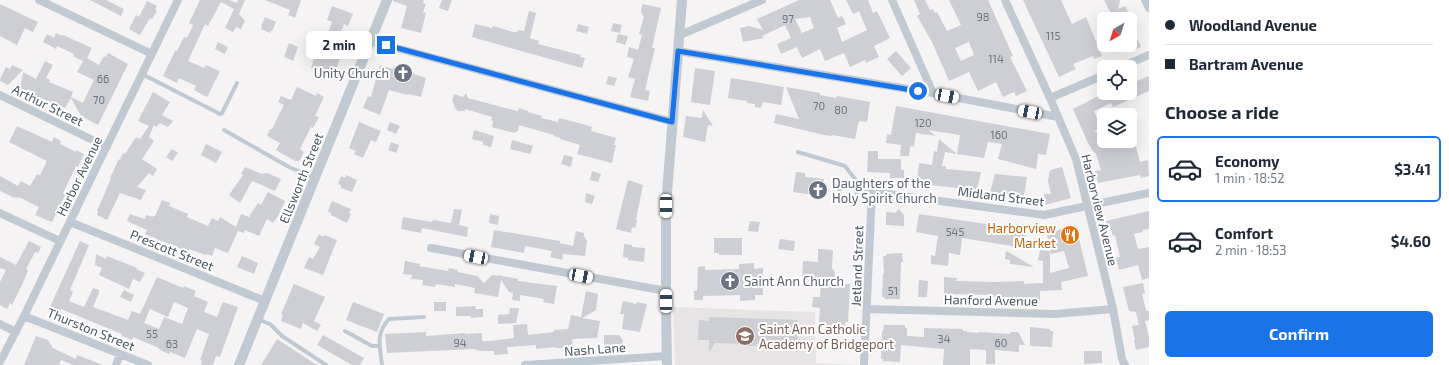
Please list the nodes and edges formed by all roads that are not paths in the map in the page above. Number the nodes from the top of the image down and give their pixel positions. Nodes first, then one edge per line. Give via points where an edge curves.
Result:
1 (39, 0) edge
2 (178, 0) edge
3 (387, 0) edge
4 (682, 0) edge
5 (762, 0) edge
6 (892, 0) edge
7 (1005, 0) edge
8 (1145, 0) edge
9 (1149, 8) edge
10 (680, 35) junction
11 (370, 41) junction
12 (678, 51) junction
13 (152, 54) junction
14 (1149, 55) edge
15 (1137, 60) edge
16 (142, 74) junction
17 (1097, 78) edge
18 (237, 83) dead end
19 (933, 93) junction
20 (0, 95) edge
21 (1050, 98) junction
22 (1058, 117) junction
23 (672, 122) junction
24 (224, 130) dead end
25 (107, 147) junction
26 (798, 152) dead end
27 (315, 178) junction
28 (856, 183) junction
29 (872, 192) junction
30 (1149, 193) edge
31 (1087, 206) junction
32 (0, 213) edge
33 (70, 222) junction
34 (60, 241) junction
35 (431, 248) dead end
36 (666, 292) junction
37 (265, 301) junction
38 (1113, 309) junction
39 (867, 310) junction
40 (24, 316) junction
41 (424, 317) dead end
42 (258, 319) junction
43 (0, 324) edge
44 (345, 331) dead end
45 (16, 332) junction
46 (380, 346) junction
47 (120, 354) junction
48 (667, 361) edge
49 (0, 362) edge
50 (571, 364) edge
51 (116, 365) edge
52 (148, 365) edge
53 (240, 365) edge
54 (326, 365) edge
55 (382, 365) edge
56 (525, 365) edge
57 (864, 365) edge
58 (1125, 365) edge

1 - 13 street
2 - 13 street, Harbor Avenue
3 - 11 street, Ellsworth Street
4 - 10 street
5 - 10 street
6 - 19 street
7 - 21 street, Harborview Avenue
8 - 9 street
10 - 12 street
11 - 23 street
11 - 27 street, Ellsworth Street
12 - 19 street
12 - 23 street
13 - 16 street, Harbor Avenue
14 - 15 street
16 - 18 lane via 220,114
16 - 25 street, Harbor Avenue
17 - 21 street
19 - 22 street
20 - 25 street, Arthur Street
21 - 22 street, Harborview Avenue
22 - 31 street, Harborview Avenue via 1076,159
23 - 36 street via 666,206
24 - 27 lane
25 - 33 street, Harbor Avenue
26 - 28 lane via 844,166
27 - 37 street, Ellsworth Street
28 - 28 lane via 846,183 841,187 839,192 844,200 852,200 857,196
28 - 29 lane
29 - 31 street, Midland Street via 1044,215
29 - 39 street, Jetland Street
30 - 31 street, Midland Street
31 - 38 street, Harborview Avenue
32 - 34 street
33 - 34 street, Harbor Avenue
33 - 37 street, Prescott Street
34 - 40 street, Harbor Avenue
35 - 36 street
36 - 48 street
37 - 42 street, Ellsworth Street
38 - 39 street, Hanford Avenue via 1055,314
38 - 58 street, Harborview Avenue
39 - 57 street, Jetland Street
40 - 45 street, Harbor Avenue
40 - 47 street, Thurston Street
41 - 46 lane via 389,319 379,336
42 - 53 street, Ellsworth Street
42 - 54 lane via 270,324 282,336
43 - 45 street
44 - 46 lane via 372,346
45 - 49 street, Harbor Avenue
46 - 55 lane
47 - 51 street
47 - 52 street, Thurston Street
48 - 50 street, Nash Lane
50 - 56 street, Nash Lane

